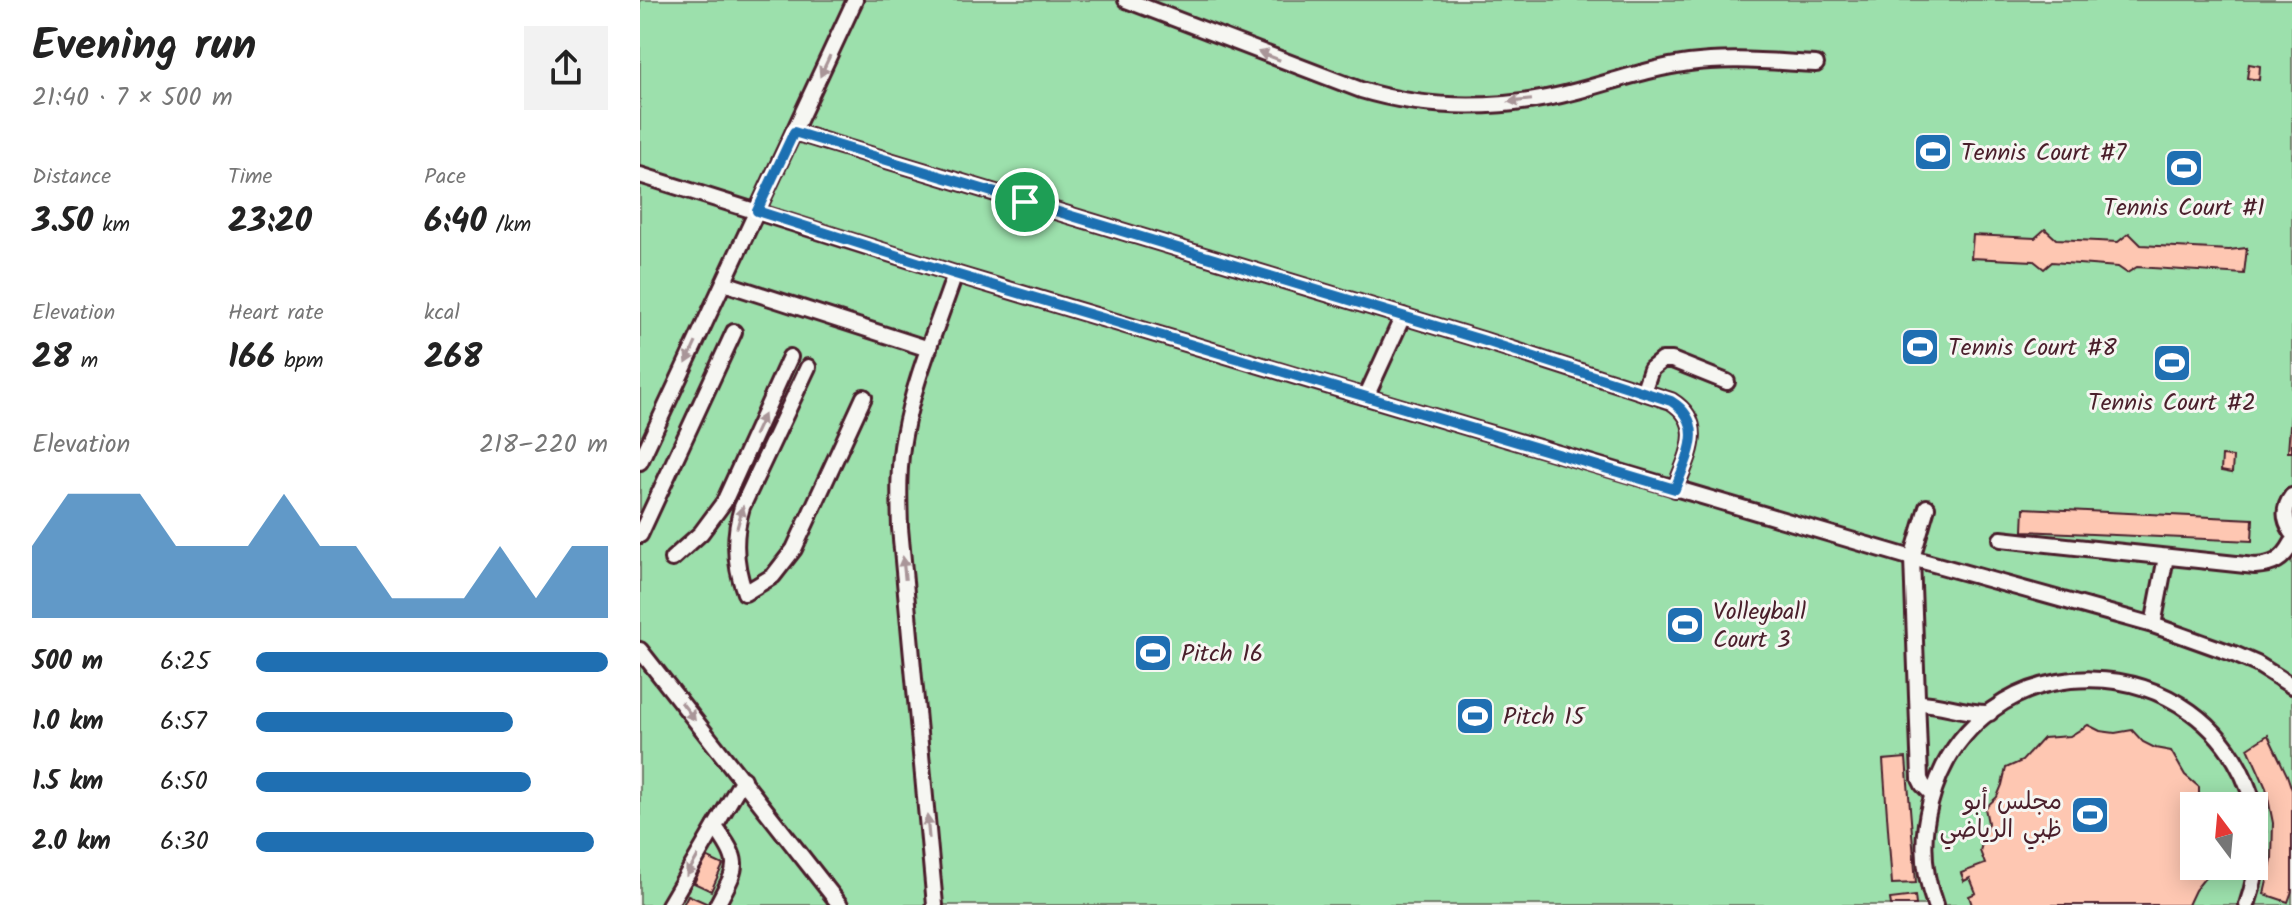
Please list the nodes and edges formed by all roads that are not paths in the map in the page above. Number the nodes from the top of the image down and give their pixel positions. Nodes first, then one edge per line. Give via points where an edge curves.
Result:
1 (855, 0) edge
2 (1126, 0) edge
3 (1816, 64) dead end
4 (794, 132) junction
5 (640, 175) edge
6 (757, 211) junction
7 (955, 274) junction
8 (724, 283) junction
9 (1403, 316) junction
10 (734, 332) dead end
11 (929, 349) junction
12 (790, 357) dead end
13 (808, 367) dead end
14 (1727, 382) dead end
15 (1643, 392) junction
16 (864, 397) dead end
17 (1366, 397) junction
18 (640, 462) edge
19 (1675, 489) junction
20 (2292, 496) edge
21 (1927, 507) dead end
22 (2292, 532) edge
23 (640, 535) edge
24 (2001, 539) dead end
25 (2292, 543) edge
26 (2166, 557) junction
27 (1912, 558) junction
28 (672, 559) dead end
29 (2153, 625) junction
30 (640, 650) edge
31 (2292, 686) edge
32 (1918, 703) junction
33 (1990, 713) junction
34 (743, 779) junction
35 (2248, 792) edge
36 (1932, 794) junction
37 (715, 827) junction
38 (2254, 880) edge
39 (669, 905) edge
40 (717, 905) edge
41 (840, 905) edge
42 (935, 905) edge
43 (1935, 905) edge
44 (2247, 905) edge

1 -> 4 lane
3 -> 2 lane via 1701,61 1553,97 1440,105 1361,90
4 - 6 lane
4 - 9 lane
5 - 6 lane
6 - 7 lane
6 - 8 lane
7 - 11 lane
7 - 17 lane
8 - 11 lane
8 -> 18 lane
9 - 15 lane
9 - 17 lane
10 - 23 lane
42 -> 11 lane via 899,476 912,397
28 -> 12 lane via 724,502
16 -> 13 lane via 794,549 773,576 745,593 736,559 737,524
14 - 15 lane via 1662,360 1651,369
15 - 19 lane via 1680,406 1691,423 1692,443
17 - 19 lane
19 - 27 lane
20 - 22 lane via 2285,515
21 - 27 lane
24 - 26 lane
25 - 26 lane via 2271,565
26 - 29 lane
27 - 29 lane
27 - 32 lane
29 - 31 lane via 2234,654
30 -> 34 lane
32 - 33 lane
32 - 36 lane via 1920,779
33 - 35 lane via 2056,682 2105,679 2153,690 2185,707 2213,731 2229,750
33 - 36 lane via 1961,741
34 - 37 lane
34 - 41 lane
36 - 43 lane via 1924,851
37 -> 39 lane
37 - 40 lane via 730,848 735,868
38 - 44 lane

